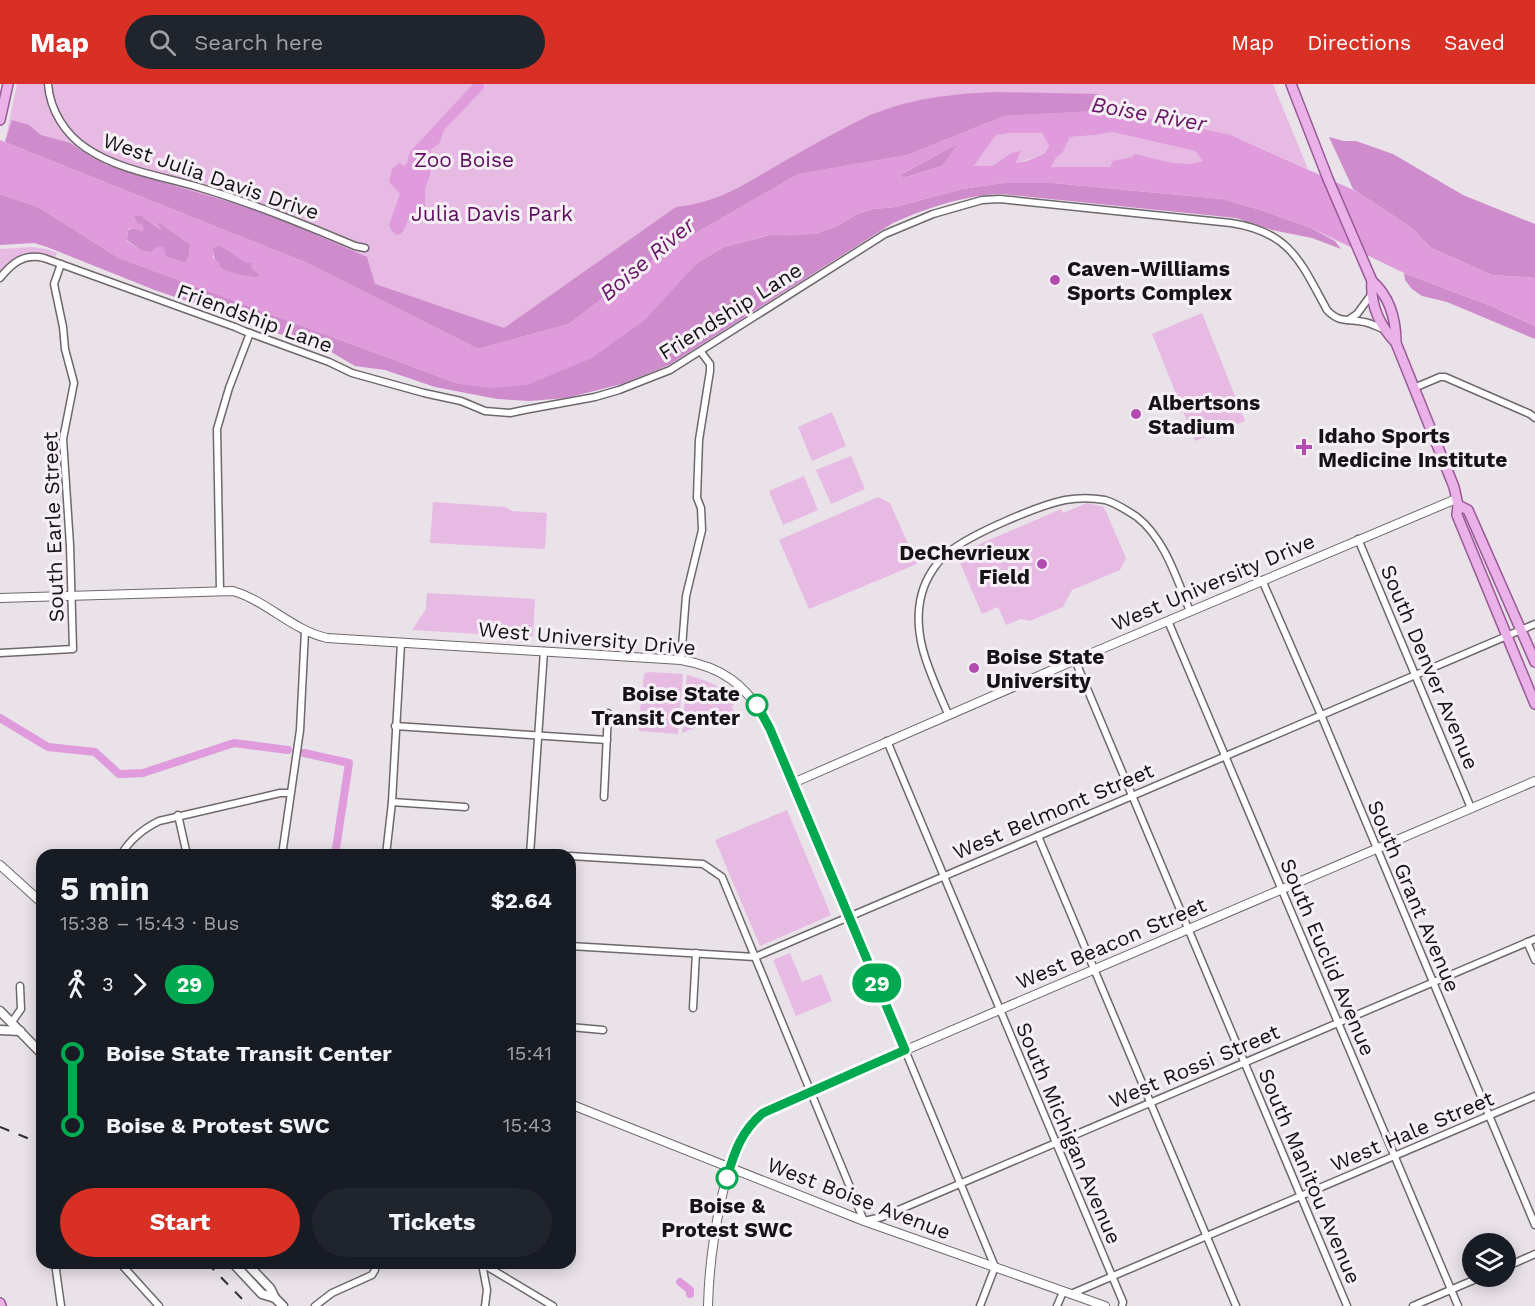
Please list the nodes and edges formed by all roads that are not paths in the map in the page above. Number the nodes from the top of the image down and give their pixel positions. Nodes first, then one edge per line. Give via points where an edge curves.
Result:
1 (8, 84) edge
2 (48, 84) edge
3 (1291, 84) edge
4 (0, 120) edge
5 (365, 248) dead end
6 (61, 264) junction
7 (0, 278) edge
8 (1372, 281) junction
9 (1371, 296) junction
10 (1348, 320) junction
11 (1383, 329) junction
12 (250, 333) junction
13 (1396, 343) junction
14 (701, 352) junction
15 (1414, 388) junction
16 (1535, 418) edge
17 (1457, 502) junction
18 (1358, 539) junction
19 (1262, 580) junction
20 (220, 590) junction
21 (72, 595) junction
22 (0, 598) edge
23 (1190, 611) junction
24 (1168, 621) junction
25 (1535, 624) edge
26 (1521, 630) junction
27 (305, 631) junction
28 (1507, 635) junction
29 (401, 643) junction
30 (544, 651) junction
31 (0, 653) edge
32 (681, 660) junction
33 (1075, 660) junction
34 (1535, 662) edge
35 (1416, 675) junction
36 (1535, 704) edge
37 (608, 713) dead end
38 (948, 714) junction
39 (1321, 715) junction
40 (395, 726) junction
41 (537, 736) junction
42 (607, 740) junction
43 (887, 741) junction
44 (1224, 756) junction
45 (1535, 781) edge
46 (793, 783) junction
47 (290, 793) junction
48 (1132, 796) junction
49 (604, 797) dead end
50 (392, 802) junction
51 (465, 807) dead end
52 (1472, 808) junction
53 (178, 815) junction
54 (1038, 836) junction
55 (124, 849) edge
56 (186, 849) edge
57 (283, 849) edge
58 (387, 849) edge
59 (530, 849) edge
60 (1376, 849) junction
61 (576, 856) edge
62 (0, 865) edge
63 (943, 876) junction
64 (1282, 889) junction
65 (36, 898) edge
66 (849, 917) junction
67 (1188, 929) junction
68 (1535, 939) edge
69 (1527, 942) junction
70 (576, 946) edge
71 (696, 953) junction
72 (755, 957) junction
73 (1535, 960) edge
74 (1094, 969) junction
75 (1433, 982) junction
76 (20, 987) dead end
77 (693, 1008) dead end
78 (999, 1010) junction
79 (0, 1011) edge
80 (12, 1022) junction
81 (1339, 1023) junction
82 (576, 1028) edge
83 (0, 1030) edge
84 (603, 1030) dead end
85 (20, 1031) junction
86 (36, 1048) edge
87 (905, 1050) junction
88 (1244, 1063) junction
89 (810, 1090) junction
90 (1535, 1096) edge
91 (1150, 1103) junction
92 (576, 1109) edge
93 (1489, 1116) junction
94 (1055, 1143) junction
95 (1395, 1156) junction
96 (730, 1168) junction
97 (961, 1184) junction
98 (1300, 1196) junction
99 (864, 1221) junction
100 (1535, 1225) edge
101 (1206, 1236) junction
102 (1535, 1254) edge
103 (1516, 1263) edge
104 (995, 1267) junction
105 (56, 1269) edge
106 (125, 1269) edge
107 (239, 1269) edge
108 (252, 1269) edge
109 (375, 1269) edge
110 (482, 1269) edge
111 (491, 1269) edge
112 (1112, 1276) junction
113 (1462, 1285) edge
114 (1452, 1290) junction
115 (1067, 1293) junction
116 (275, 1298) junction
117 (61, 1306) edge
118 (159, 1306) edge
119 (283, 1306) edge
120 (315, 1306) edge
121 (485, 1306) edge
122 (553, 1306) edge
123 (708, 1306) edge
124 (980, 1306) edge
125 (1057, 1306) edge
126 (1105, 1306) edge
127 (1122, 1306) edge
128 (1236, 1306) edge
129 (1347, 1306) edge
130 (1413, 1306) edge
131 (1458, 1306) edge

1 - 4 main road
2 - 5 street, West Julia Davis Drive via 63,126 84,147 103,158 250,203
3 - 8 main road
6 - 7 street, Friendship Lane via 29,256 14,263
6 - 12 street, Friendship Lane
6 - 21 street, South Earle Street via 54,284 74,383 63,439
8 - 9 main road
8 - 13 main road via 1382,291 1396,324
9 - 10 street
9 - 11 main road
10 - 11 street, Friendship Lane
10 - 14 street, Friendship Lane via 1340,320 1327,310 1290,249 1248,227 1000,199 961,206 885,234
11 - 13 main road
12 - 14 street, Friendship Lane via 352,373 495,412 524,411 595,397 670,370
12 - 20 street via 217,429
13 - 15 main road
14 - 32 street via 710,364 699,440 697,498 702,530 686,596
15 - 16 street via 1445,377
15 - 17 main road
17 - 18 street, West University Drive
17 - 26 main road via 1468,510
17 - 28 main road via 1457,515
18 - 19 street, West University Drive
18 - 35 street, South Denver Avenue
19 - 23 street, West University Drive
19 - 39 street, South Grant Avenue
20 - 21 street, West University Drive
20 - 27 street, West University Drive via 244,594
21 - 22 street, West University Drive
21 - 31 street, South Earle Street via 74,649
23 - 24 street, West University Drive
23 - 38 street via 1165,553 1139,518 1107,500 1076,499 1049,504 964,541 934,568 922,594 920,639
24 - 33 street, West University Drive
24 - 44 street, South Euclid Avenue
25 - 26 street, West Belmont Street
26 - 28 street, West Belmont Street
26 - 34 main road
27 - 29 street, West University Drive via 327,638
27 - 47 street via 300,730
28 - 35 street, West Belmont Street
28 - 36 main road
29 - 30 street, West University Drive
29 - 40 street
30 - 32 street, West University Drive
30 - 41 street
32 - 46 street, West University Drive via 725,674 750,696 770,729
33 - 38 street, West University Drive
33 - 48 street, South Manitou Avenue
35 - 39 street, West Belmont Street
35 - 52 street, South Denver Avenue
37 - 42 street
38 - 43 street, West University Drive
39 - 44 street, West Belmont Street
39 - 60 street, South Grant Avenue
40 - 41 street
40 - 50 street
41 - 42 street
41 - 59 street
42 - 49 street
43 - 46 street, West University Drive
43 - 63 street, South Michigan Avenue
44 - 48 street, West Belmont Street
44 - 64 street, South Euclid Avenue
45 - 52 street, West Beacon Street
46 - 66 street
47 - 53 street
47 - 57 street
48 - 54 street, West Belmont Street
48 - 67 street, South Manitou Avenue
50 - 51 street
50 - 58 street
52 - 60 street, West Beacon Street
53 - 55 street via 145,828
53 - 56 street
54 - 63 street, West Belmont Street
54 - 74 street
60 - 64 street, West Beacon Street
60 - 75 street, South Grant Avenue
61 - 72 street via 703,864 722,878
62 - 65 street
63 - 66 street, West Belmont Street
63 - 78 street, South Michigan Avenue
64 - 67 street, West Beacon Street
64 - 81 street, South Euclid Avenue
66 - 72 street, West Belmont Street
66 - 87 street
67 - 74 street, West Beacon Street
67 - 88 street, South Manitou Avenue
68 - 69 street, West Rossi Street
69 - 73 street
69 - 75 street, West Rossi Street
70 - 71 street, West Belmont Street
71 - 72 street, West Belmont Street
71 - 77 street
72 - 89 street
74 - 78 street, West Beacon Street
74 - 91 street
75 - 81 street, West Rossi Street
75 - 93 street, South Grant Avenue
76 - 80 street via 21,1009
78 - 87 street, West Beacon Street
78 - 94 street, South Michigan Avenue
79 - 80 main road
80 - 85 main road
81 - 88 street, West Rossi Street
81 - 95 street, South Euclid Avenue
82 - 84 street
83 - 85 main road
85 - 86 main road
87 - 89 street, West Beacon Street
87 - 97 street
88 - 91 street, West Rossi Street
88 - 98 street, South Manitou Avenue
89 - 96 street, West Beacon Street via 776,1105 755,1120 736,1147
89 - 99 street
90 - 93 street, West Hale Street
91 - 94 street, West Rossi Street
91 - 101 street
92 - 96 street, West Boise Avenue
93 - 95 street, West Hale Street
93 - 100 street, South Grant Avenue
94 - 97 street, West Rossi Street
94 - 112 street, South Michigan Avenue
95 - 98 street, West Hale Street
95 - 114 street, South Euclid Avenue
96 - 99 street, West Boise Avenue
96 - 123 street, West Beacon Street via 713,1246
97 - 99 street, West Rossi Street
97 - 104 street
98 - 101 street, West Hale Street
98 - 129 street, South Manitou Avenue
99 - 104 street, West Boise Avenue
101 - 112 street, West Hale Street
101 - 128 street
102 - 103 street
104 - 115 street, West Boise Avenue
104 - 124 street
105 - 117 street
106 - 118 street
107 - 116 main road via 262,1294
108 - 116 main road
109 - 120 street via 372,1275 332,1293
110 - 121 street via 487,1290
111 - 122 street
112 - 115 street, West Hale Street
112 - 127 street, South Michigan Avenue
113 - 114 street
114 - 130 street
114 - 131 street, South Euclid Avenue
115 - 125 street
115 - 126 street, West Boise Avenue
116 - 119 main road

